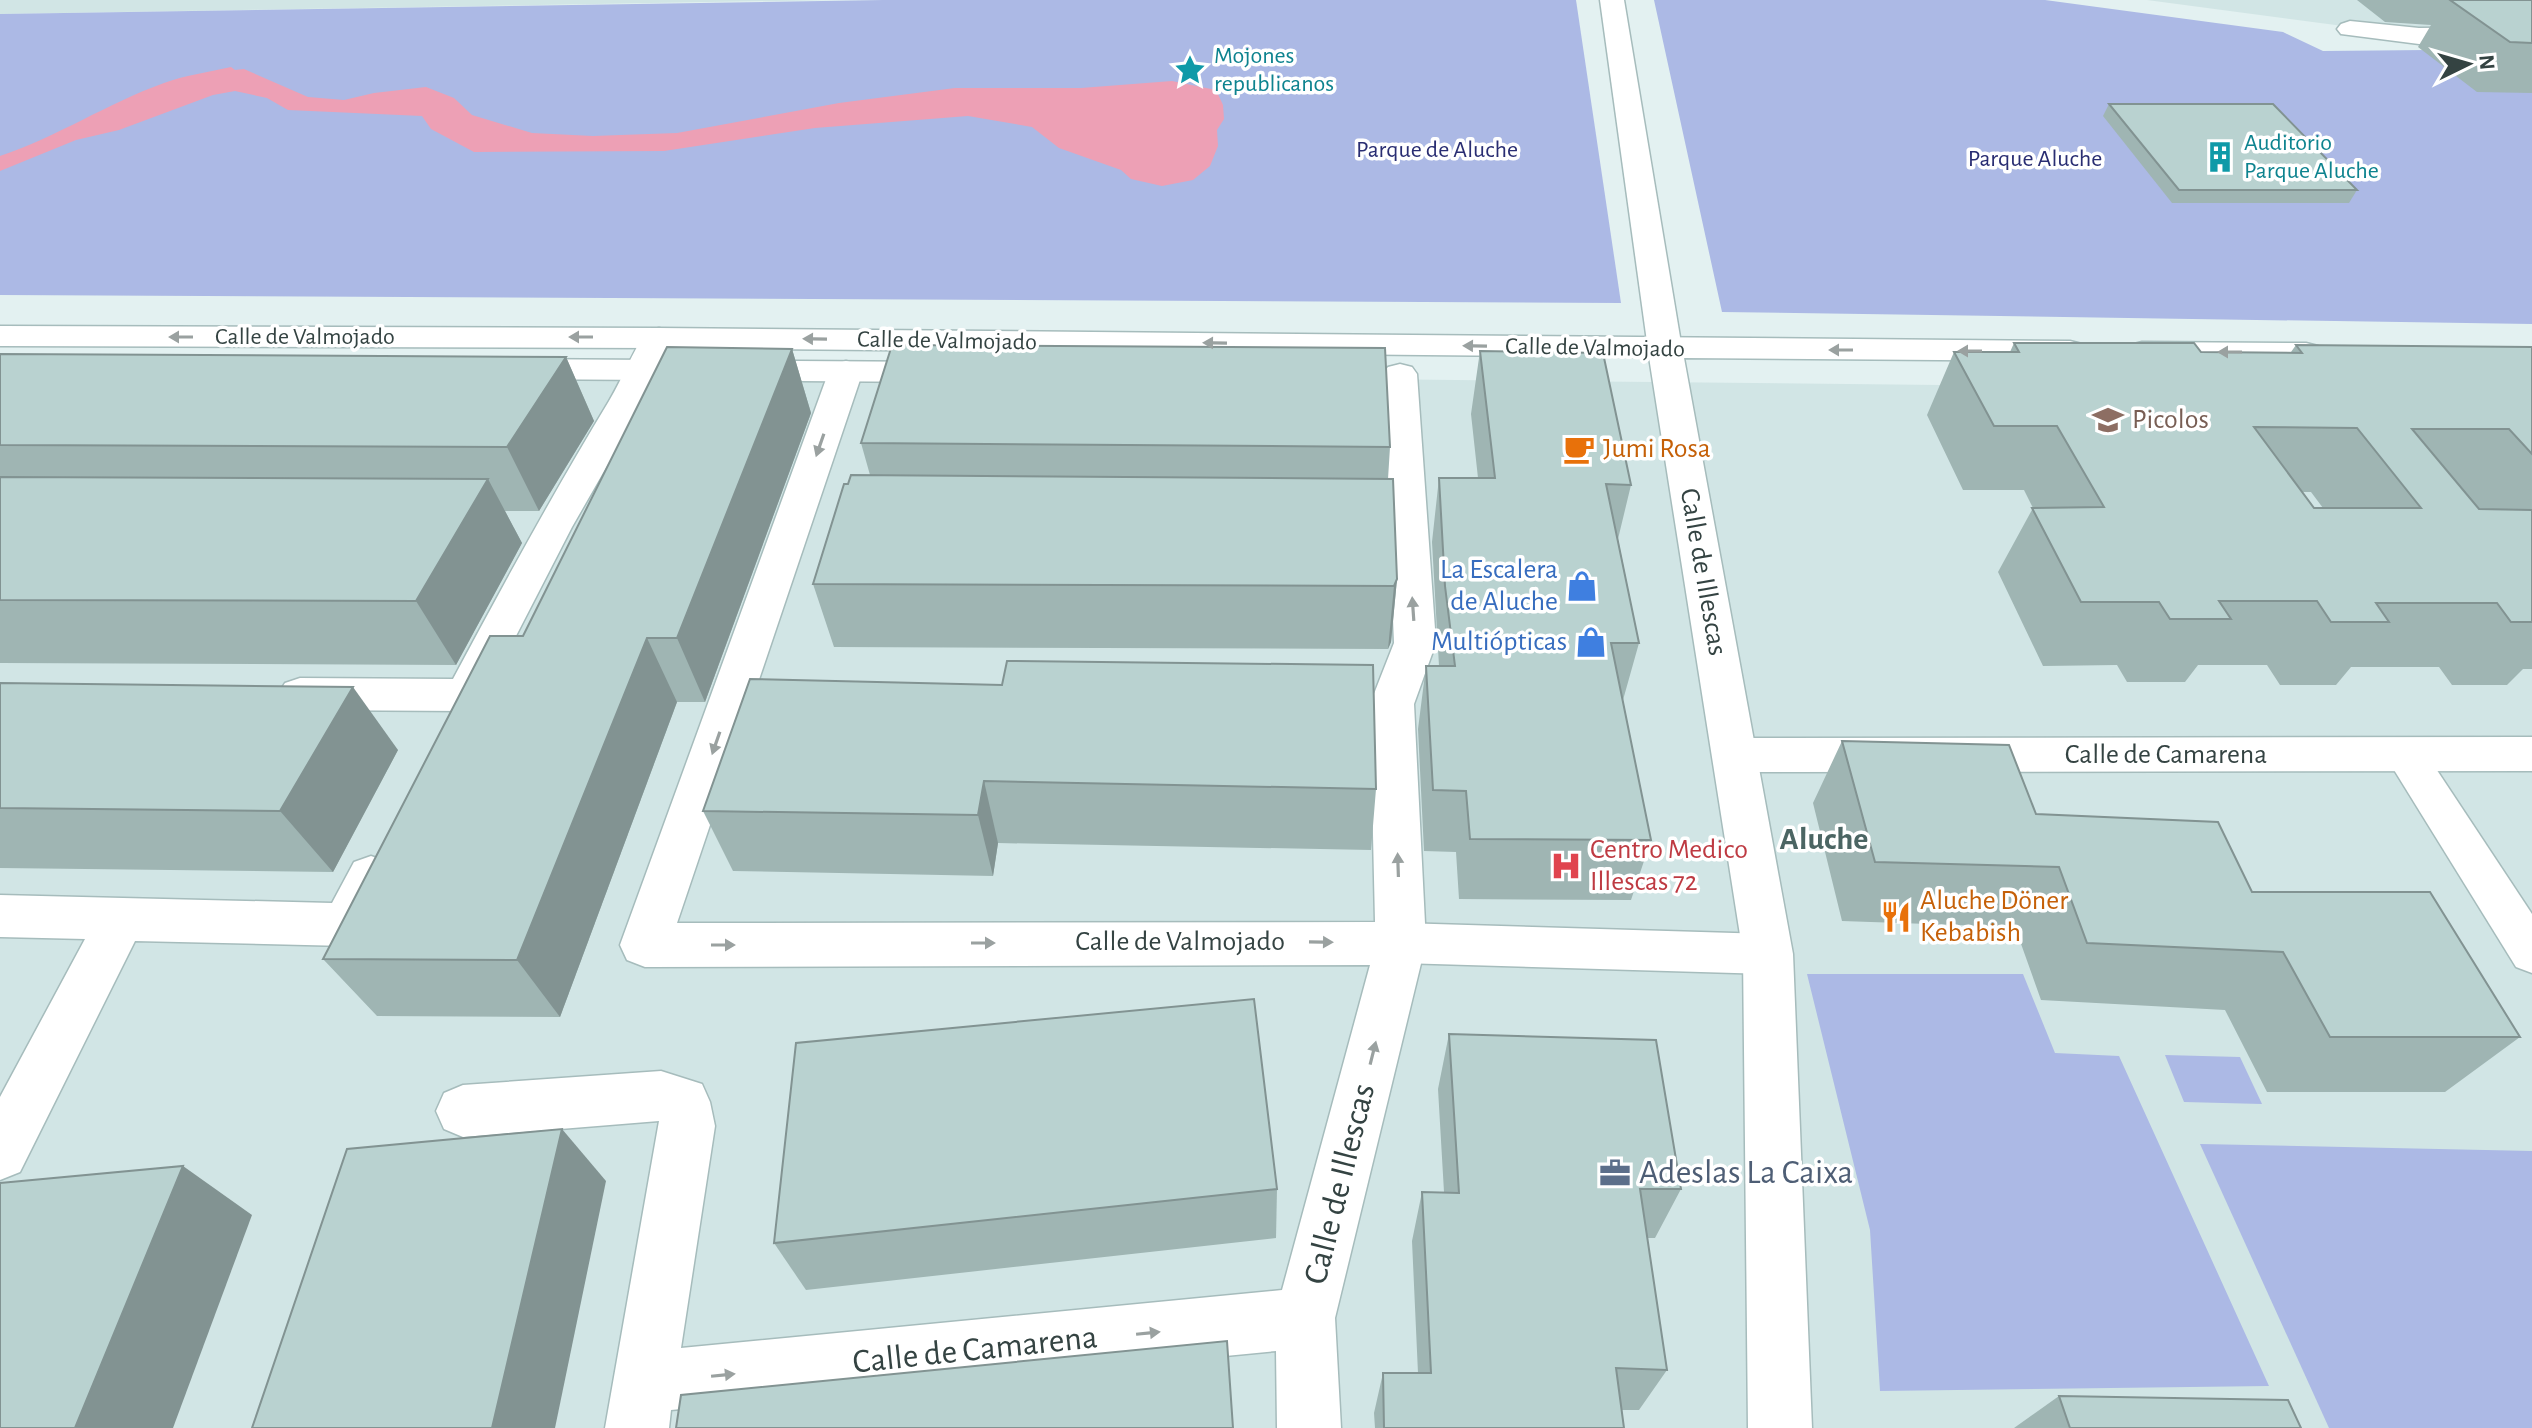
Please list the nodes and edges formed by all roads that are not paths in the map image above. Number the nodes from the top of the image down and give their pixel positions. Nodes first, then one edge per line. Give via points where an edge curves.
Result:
1 (1612, 0) edge
2 (2350, 29) dead end
3 (2532, 35) edge
4 (0, 336) edge
5 (652, 354) junction
6 (1666, 361) junction
7 (0, 365) edge
8 (846, 371) junction
9 (1400, 374) junction
10 (506, 527) dead end
11 (553, 527) junction
12 (264, 694) edge
13 (465, 695) junction
14 (1345, 704) edge
15 (1392, 704) junction
16 (444, 736) edge
17 (2405, 754) junction
18 (2532, 754) edge
19 (1736, 755) junction
20 (388, 844) edge
21 (0, 916) edge
22 (121, 919) junction
23 (1401, 943) junction
24 (2532, 953) edge
25 (1768, 954) junction
26 (463, 1111) dead end
27 (0, 1153) edge
28 (1305, 1318) junction
29 (641, 1405) edge
30 (1309, 1428) edge
31 (1780, 1428) edge

1 - 6 street, Calle de Illescas
2 - 3 street via 2419,36
5 -> 4 street, Calle de Valmojado
6 -> 5 street, Calle de Valmojado
5 - 7 street, Calle de Valmojado
5 - 8 street, Calle de Valmojado
5 - 11 street
6 -> 6 street, Calle de Valmojado via 2105,378 2335,366
6 - 9 street, Calle de Valmojado
6 - 19 street, Calle de Illescas
8 - 9 street, Calle de Valmojado
8 -> 23 street, Calle de Valmojado via 756,697 645,945
15 -> 9 street, Calle de Illescas via 1415,643 1392,527
10 - 11 street
11 - 13 street
12 - 13 street
13 - 16 street
14 - 15 street
23 -> 15 street, Calle de Illescas
17 - 18 street, Calle de Camarena
17 - 19 street, Calle de Camarena
17 - 24 street
19 - 25 street, Calle de Illescas
20 - 22 street via 346,925
21 - 22 street
22 - 27 street
23 - 25 street
28 -> 23 street, Calle de Illescas
25 - 31 street, Calle de Illescas
26 - 29 street, Calle de Camarena via 661,1096 683,1102 687,1126
29 -> 28 street, Calle de Camarena
28 - 30 street, Calle de Illescas

